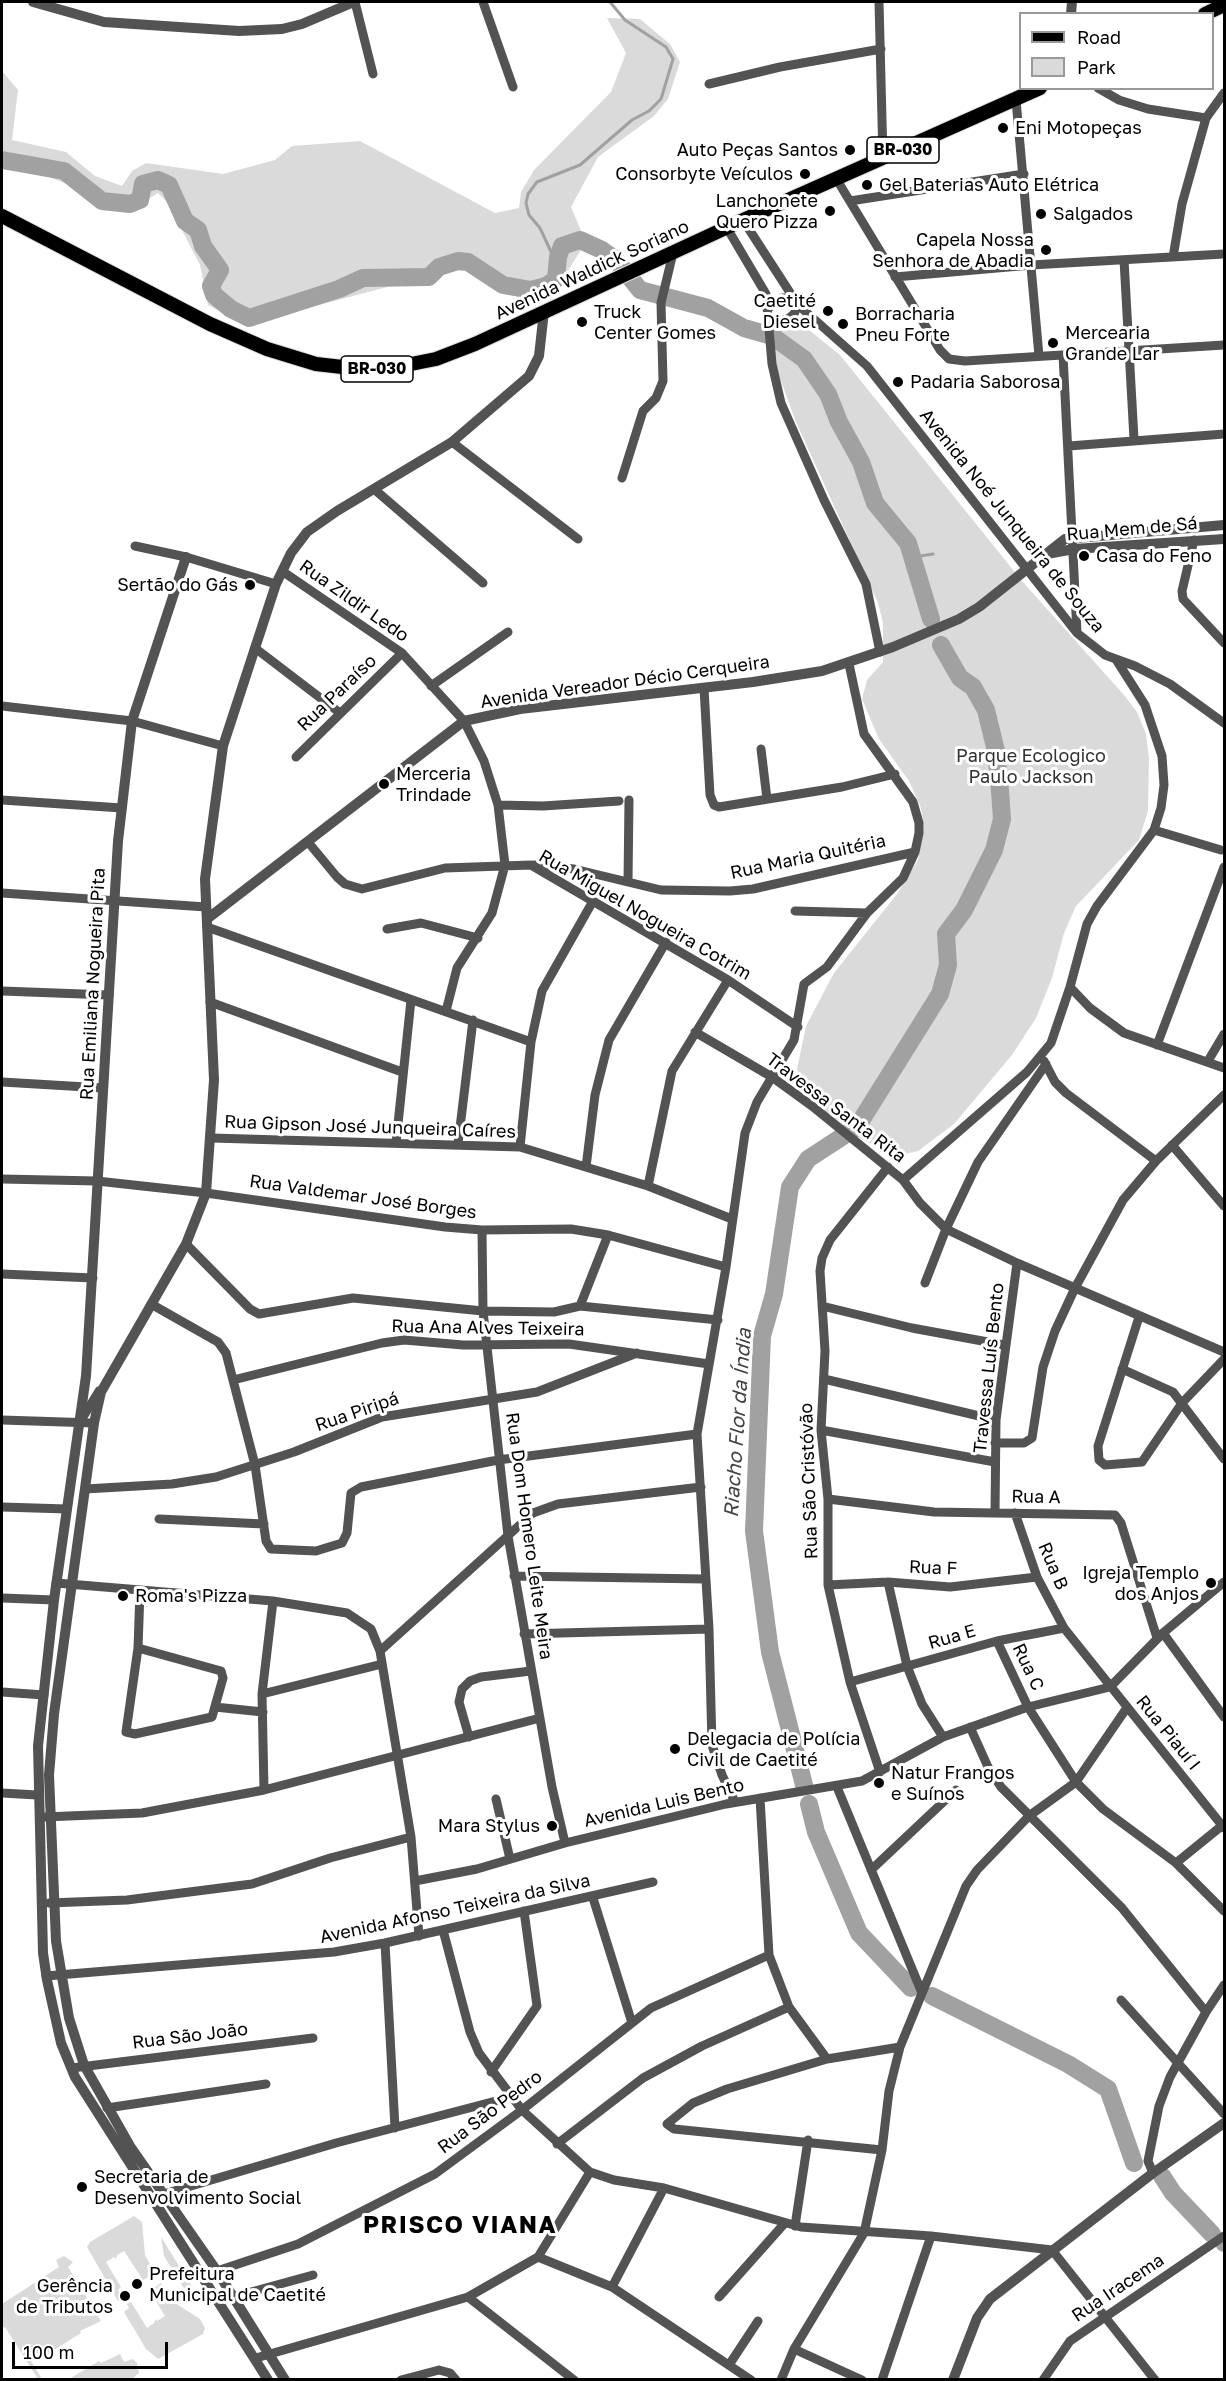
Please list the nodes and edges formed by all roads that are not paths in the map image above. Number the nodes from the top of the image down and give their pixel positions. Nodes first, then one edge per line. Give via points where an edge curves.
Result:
1 (33, 2) edge
2 (354, 2) edge
3 (483, 2) edge
4 (879, 2) edge
5 (45, 3) edge
6 (1224, 5) edge
7 (1209, 12) edge
8 (881, 49) junction
9 (373, 74) dead end
10 (709, 84) dead end
11 (513, 87) dead end
12 (1036, 90) edge
13 (1102, 90) edge
14 (1224, 93) edge
15 (1017, 100) junction
16 (1206, 118) junction
17 (883, 159) junction
18 (1024, 174) junction
19 (837, 180) junction
20 (850, 201) junction
21 (2, 216) edge
22 (743, 220) junction
23 (727, 228) junction
24 (673, 253) junction
25 (1224, 254) edge
26 (1173, 256) junction
27 (1124, 260) junction
28 (1031, 265) junction
29 (895, 277) junction
30 (795, 302) junction
31 (544, 311) junction
32 (767, 314) junction
33 (1224, 345) edge
34 (1130, 350) junction
35 (1063, 355) junction
36 (1039, 356) junction
37 (1224, 434) edge
38 (1134, 440) junction
39 (452, 442) junction
40 (1069, 446) junction
41 (622, 478) dead end
42 (374, 489) junction
43 (1224, 525) edge
44 (1200, 527) junction
45 (1074, 537) junction
46 (578, 539) dead end
47 (1224, 539) edge
48 (1196, 540) junction
49 (135, 546) dead end
50 (1074, 549) junction
51 (1047, 554) junction
52 (186, 557) junction
53 (1027, 570) junction
54 (282, 571) junction
55 (483, 583) dead end
56 (276, 584) junction
57 (508, 632) dead end
58 (1077, 633) junction
59 (1224, 643) edge
60 (255, 648) junction
61 (880, 652) junction
62 (402, 653) junction
63 (1117, 661) junction
64 (849, 664) junction
65 (431, 686) junction
66 (704, 688) junction
67 (2, 706) edge
68 (340, 713) junction
69 (132, 721) junction
70 (464, 721) junction
71 (1224, 723) edge
72 (223, 746) junction
73 (761, 748) dead end
74 (296, 757) dead end
75 (895, 774) junction
76 (767, 799) junction
77 (2, 800) edge
78 (498, 805) junction
79 (122, 808) junction
80 (1154, 830) junction
81 (308, 842) junction
82 (1221, 850) dead end
83 (915, 852) junction
84 (506, 865) junction
85 (531, 865) junction
86 (1224, 867) edge
87 (628, 882) junction
88 (2, 893) edge
89 (114, 899) junction
90 (593, 901) junction
91 (206, 907) junction
92 (795, 911) dead end
93 (867, 913) junction
94 (207, 923) junction
95 (387, 929) dead end
96 (478, 938) junction
97 (666, 942) junction
98 (728, 980) junction
99 (1070, 987) junction
100 (2, 991) edge
101 (109, 995) junction
102 (411, 1000) junction
103 (210, 1002) junction
104 (446, 1011) junction
105 (473, 1020) junction
106 (798, 1027) junction
107 (695, 1032) junction
108 (1224, 1034) edge
109 (531, 1042) junction
110 (1157, 1045) junction
111 (1044, 1060) junction
112 (1208, 1061) junction
113 (1224, 1068) edge
114 (402, 1072) junction
115 (772, 1077) junction
116 (2, 1082) edge
117 (104, 1088) junction
118 (1224, 1095) edge
119 (212, 1138) junction
120 (396, 1143) junction
121 (458, 1144) junction
122 (1172, 1144) junction
123 (520, 1147) junction
124 (1156, 1161) junction
125 (586, 1167) junction
126 (888, 1167) junction
127 (2, 1179) edge
128 (903, 1180) junction
129 (97, 1181) junction
130 (648, 1186) junction
131 (207, 1192) junction
132 (1224, 1206) edge
133 (732, 1219) junction
134 (946, 1228) junction
135 (482, 1230) junction
136 (608, 1235) junction
137 (186, 1244) junction
138 (1017, 1263) junction
139 (726, 1267) junction
140 (2, 1274) edge
141 (93, 1278) junction
142 (925, 1283) dead end
143 (1075, 1288) junction
144 (151, 1304) junction
145 (580, 1306) junction
146 (822, 1306) junction
147 (483, 1311) junction
148 (1140, 1317) junction
149 (718, 1320) junction
150 (488, 1344) junction
151 (1004, 1345) junction
152 (637, 1353) junction
153 (1224, 1353) edge
154 (1224, 1359) edge
155 (709, 1364) junction
156 (1122, 1369) junction
157 (824, 1379) junction
158 (233, 1380) junction
159 (105, 1383) junction
160 (493, 1399) junction
161 (1182, 1403) junction
162 (2, 1420) edge
163 (996, 1420) junction
164 (80, 1422) junction
165 (94, 1423) junction
166 (821, 1430) junction
167 (697, 1434) junction
168 (995, 1443) junction
169 (1224, 1459) edge
170 (498, 1460) junction
171 (995, 1462) junction
172 (255, 1465) junction
173 (701, 1487) junction
174 (86, 1489) junction
175 (828, 1499) junction
176 (2, 1507) edge
177 (68, 1509) junction
178 (995, 1513) junction
179 (1015, 1513) junction
180 (159, 1519) dead end
181 (264, 1524) junction
182 (508, 1536) junction
183 (514, 1576) junction
184 (1037, 1577) junction
185 (705, 1579) junction
186 (888, 1582) junction
187 (1224, 1582) edge
188 (56, 1583) junction
189 (72, 1584) junction
190 (828, 1586) junction
191 (140, 1590) junction
192 (2, 1598) edge
193 (54, 1600) junction
194 (273, 1601) junction
195 (1064, 1628) junction
196 (709, 1629) junction
197 (524, 1634) junction
198 (1160, 1636) junction
199 (997, 1641) junction
200 (138, 1648) junction
201 (380, 1651) junction
202 (382, 1664) junction
203 (907, 1666) junction
204 (531, 1671) junction
205 (850, 1682) junction
206 (1110, 1687) junction
207 (2, 1692) edge
208 (262, 1694) junction
209 (44, 1695) junction
210 (215, 1707) junction
211 (1028, 1707) junction
212 (1126, 1708) junction
213 (263, 1712) junction
214 (1224, 1716) edge
215 (540, 1718) junction
216 (970, 1727) junction
217 (469, 1737) junction
218 (944, 1737) junction
219 (396, 1757) junction
220 (880, 1772) junction
221 (1076, 1782) junction
222 (837, 1787) junction
223 (264, 1790) junction
224 (956, 1790) dead end
225 (2, 1793) edge
226 (37, 1795) junction
227 (760, 1798) junction
228 (496, 1799) dead end
229 (735, 1802) junction
230 (1029, 1816) junction
231 (51, 1817) junction
232 (38, 1818) junction
233 (1224, 1826) edge
234 (411, 1837) junction
235 (565, 1843) junction
236 (510, 1859) junction
237 (1176, 1863) junction
238 (871, 1870) junction
239 (415, 1881) junction
240 (653, 1882) dead end
241 (593, 1898) junction
242 (48, 1903) junction
243 (524, 1911) junction
244 (1224, 1911) edge
245 (443, 1930) junction
246 (419, 1936) junction
247 (385, 1943) junction
248 (769, 1955) junction
249 (60, 1974) junction
250 (46, 1976) junction
251 (1224, 1985) edge
252 (922, 1993) junction
253 (1121, 2000) dead end
254 (789, 2007) junction
255 (1206, 2012) junction
256 (632, 2023) junction
257 (313, 2038) dead end
258 (900, 2047) junction
259 (827, 2059) junction
260 (1178, 2060) junction
261 (84, 2065) junction
262 (72, 2068) junction
263 (491, 2072) junction
264 (266, 2084) dead end
265 (511, 2097) junction
266 (107, 2108) junction
267 (522, 2110) junction
268 (1224, 2114) edge
269 (1224, 2123) edge
270 (395, 2128) junction
271 (808, 2140) junction
272 (557, 2144) junction
273 (882, 2150) junction
274 (590, 2172) junction
275 (1153, 2173) junction
276 (664, 2188) junction
277 (157, 2191) junction
278 (784, 2224) junction
279 (795, 2226) junction
280 (864, 2233) junction
281 (931, 2236) junction
282 (1224, 2236) edge
283 (1052, 2250) junction
284 (538, 2257) junction
285 (217, 2271) junction
286 (313, 2275) dead end
287 (612, 2287) junction
288 (233, 2297) junction
289 (468, 2297) junction
290 (719, 2297) dead end
291 (245, 2315) junction
292 (1104, 2316) junction
293 (758, 2321) dead end
294 (232, 2324) junction
295 (794, 2349) junction
296 (270, 2356) junction
297 (256, 2358) junction
298 (729, 2366) junction
299 (455, 2378) edge
300 (268, 2379) edge
301 (285, 2379) edge
302 (401, 2379) edge
303 (574, 2379) edge
304 (751, 2379) edge
305 (781, 2379) edge
306 (862, 2379) edge
307 (882, 2379) edge
308 (953, 2379) edge
309 (1043, 2379) edge
310 (1155, 2379) edge

1 - 5 street
2 - 5 street via 302,24 247,30 104,22
2 - 9 street
3 - 11 street
4 - 8 street
6 - 7 main road
8 - 10 street
8 - 17 street
12 - 15 main road, Avenida Waldick Soriano / BR-030
13 - 16 street via 1148,109
14 - 16 street
15 - 17 main road, Avenida Waldick Soriano / BR-030
15 - 18 street
16 - 26 street via 1182,204
17 - 19 main road, Avenida Waldick Soriano / BR-030
18 - 20 street
18 - 28 street
19 - 20 street
19 - 22 main road, Avenida Waldick Soriano / BR-030
20 - 29 street
21 - 31 main road, Avenida Waldick Soriano / BR-030 via 267,349 316,364 369,370 412,365 436,359
22 - 23 main road, Avenida Waldick Soriano / BR-030
22 - 30 street, Avenida Noé Junqueira de Souza
23 - 24 main road, Avenida Waldick Soriano / BR-030
23 - 32 street via 763,284
24 - 31 main road, Avenida Waldick Soriano / BR-030
24 - 41 street via 661,303 663,381 656,398 643,411
25 - 26 street
26 - 27 street
27 - 28 street
27 - 34 street
28 - 29 street
28 - 36 street
29 - 36 street via 949,359
30 - 32 street via 782,298
30 - 32 street via 794,314 788,319 777,321
30 - 53 street, Avenida Noé Junqueira de Souza via 867,366
31 - 39 street via 539,356 533,371
32 - 61 street via 781,403 866,584
33 - 34 street
34 - 35 street
34 - 38 street
35 - 36 street
35 - 40 street
37 - 38 street
38 - 40 street
39 - 42 street
39 - 46 street
40 - 45 street
42 - 54 street via 307,532
42 - 55 street
43 - 44 street, Rua Mem de Sá
44 - 45 street, Rua Mem de Sá
44 - 48 street
45 - 50 street
45 - 51 street, Rua Mem de Sá via 1065,539
47 - 48 street, Rua Mem de Sá
48 - 50 street, Rua Mem de Sá
48 - 59 street via 1183,600
49 - 52 street
50 - 51 street, Rua Mem de Sá
50 - 58 street
51 - 53 street, Avenida Vereador Décio Cerqueira
52 - 56 street
52 - 69 street, Rua Emiliana Nogueira Pita
53 - 58 street, Avenida Noé Junqueira de Souza
53 - 61 street, Avenida Vereador Décio Cerqueira via 969,614
54 - 56 street
54 - 62 street, Rua Zildir Ledo
56 - 60 street
57 - 65 street
58 - 63 street, Avenida Noé Junqueira de Souza
60 - 68 street
60 - 72 street
61 - 64 street, Avenida Vereador Décio Cerqueira
62 - 65 street, Rua Zildir Ledo
62 - 68 street, Rua Paraíso
63 - 71 street via 1170,684
63 - 80 street, Avenida Noé Junqueira de Souza via 1145,705 1162,756 1164,785
64 - 66 street, Avenida Vereador Décio Cerqueira
64 - 75 street via 864,734
65 - 70 street, Rua Zildir Ledo
66 - 70 street, Avenida Vereador Décio Cerqueira via 520,709
66 - 76 street via 712,801 719,807
67 - 69 street
68 - 74 street, Rua Paraíso
69 - 72 street
69 - 79 street, Rua Emiliana Nogueira Pita
70 - 78 street, Rua Zildir Ledo via 484,761
70 - 81 street, Avenida Vereador Décio Cerqueira
72 - 91 street via 205,879
73 - 76 street
75 - 76 street via 865,783
75 - 83 street via 917,812 919,833
77 - 79 street
78 - 84 street, Rua Zildir Ledo
78 - 87 street via 553,806 624,800
79 - 89 street, Rua Emiliana Nogueira Pita
80 - 82 street
80 - 99 street, Avenida Noé Junqueira de Souza via 1087,924
81 - 84 street, Rua Miguel Nogueira Cotrim via 345,884 362,889 445,868
81 - 94 street, Avenida Vereador Décio Cerqueira
83 - 87 street, Rua Maria Quitéria via 753,889 661,890
83 - 93 street via 898,884
84 - 85 street, Rua Miguel Nogueira Cotrim
84 - 96 street, Rua Zildir Ledo via 499,896
85 - 87 street, Rua Maria Quitéria via 574,869
85 - 90 street, Rua Miguel Nogueira Cotrim
86 - 110 street
88 - 89 street
89 - 91 street
89 - 101 street, Rua Emiliana Nogueira Pita
90 - 97 street, Rua Miguel Nogueira Cotrim
90 - 109 street via 548,977
91 - 94 street
92 - 93 street
93 - 106 street via 827,967 804,984
94 - 102 street
94 - 103 street
95 - 96 street via 421,923
96 - 104 street, Rua Zildir Ledo via 457,968
97 - 98 street, Rua Miguel Nogueira Cotrim
97 - 125 street via 609,1040 595,1095
98 - 106 street, Rua Miguel Nogueira Cotrim
98 - 107 street
99 - 110 street via 1124,1033
99 - 111 street, Avenida Noé Junqueira de Souza
100 - 101 street
101 - 117 street, Rua Emiliana Nogueira Pita
102 - 104 street
102 - 114 street
103 - 114 street
103 - 119 street
104 - 105 street
105 - 109 street
105 - 121 street
106 - 115 street
107 - 115 street, Travessa Santa Rita
107 - 130 street via 672,1071
108 - 112 street
109 - 123 street
110 - 112 street
111 - 124 street via 1055,1082 1066,1093
111 - 128 street, Avenida Noé Junqueira de Souza
111 - 134 street via 978,1162
112 - 113 street
114 - 120 street
115 - 126 street, Travessa Santa Rita
115 - 133 street via 745,1133
116 - 117 street
117 - 129 street, Rua Emiliana Nogueira Pita
118 - 122 street
119 - 120 street, Rua Gipson José Junqueira Caíres
119 - 131 street
120 - 121 street, Rua Gipson José Junqueira Caíres
121 - 123 street, Rua Gipson José Junqueira Caíres
122 - 124 street
122 - 132 street
123 - 125 street, Rua Gipson José Junqueira Caíres
124 - 143 street via 1123,1200
125 - 130 street, Rua Gipson José Junqueira Caíres
126 - 128 street, Travessa Santa Rita
126 - 146 street, Rua São Cristóvão via 825,1250 820,1271
127 - 129 street, Rua Valdemar José Borges
128 - 134 street, Travessa Santa Rita
129 - 131 street, Rua Valdemar José Borges
129 - 141 street, Rua Emiliana Nogueira Pita
130 - 133 street, Rua Gipson José Junqueira Caíres
131 - 135 street, Rua Valdemar José Borges
131 - 137 street
133 - 139 street
134 - 138 street, Travessa Santa Rita
134 - 142 street
135 - 136 street, Rua Valdemar José Borges via 571,1229
135 - 147 street, Rua Dom Homero Leite Meira
136 - 139 street, Rua Valdemar José Borges
136 - 145 street
137 - 144 street
137 - 147 street via 259,1314 353,1298
138 - 143 street, Travessa Santa Rita
138 - 151 street, Travessa Luís Bento
139 - 149 street
140 - 141 street
141 - 164 street, Rua Emiliana Nogueira Pita
143 - 148 street, Travessa Santa Rita
143 - 168 street via 1043,1367 1032,1438 1024,1443
144 - 158 street via 218,1342 226,1353
144 - 159 street
145 - 147 street via 554,1312
145 - 149 street
146 - 151 street
146 - 157 street, Rua São Cristóvão
147 - 150 street, Rua Dom Homero Leite Meira
148 - 153 street, Travessa Santa Rita
148 - 156 street
149 - 155 street
150 - 152 street, Rua Ana Alves Teixeira via 569,1344
150 - 158 street, Rua Ana Alves Teixeira via 393,1340
150 - 160 street, Rua Dom Homero Leite Meira
151 - 163 street, Travessa Luís Bento
152 - 155 street, Rua Ana Alves Teixeira
152 - 160 street, Rua Piripá via 546,1390
154 - 161 street
155 - 167 street
156 - 161 street via 1173,1392
156 - 161 street via 1098,1446 1099,1460 1105,1465 1142,1462
157 - 163 street
157 - 166 street, Rua São Cristóvão
158 - 172 street
159 - 164 street
159 - 165 street
160 - 170 street, Rua Dom Homero Leite Meira
160 - 172 street, Rua Piripá via 398,1413
161 - 169 street
162 - 164 street
163 - 168 street, Travessa Luís Bento
164 - 165 street
164 - 177 street, Rua Emiliana Nogueira Pita
165 - 174 street
166 - 171 street
166 - 175 street, Rua São Cristóvão
167 - 170 street
167 - 173 street
168 - 171 street, Travessa Luís Bento
170 - 181 street via 354,1489 348,1533 342,1543 316,1551 274,1549 266,1544
170 - 182 street, Rua Dom Homero Leite Meira
171 - 178 street, Travessa Luís Bento
172 - 174 street, Rua Piripá via 188,1483
172 - 181 street
173 - 182 street via 558,1504 533,1513
173 - 185 street
174 - 189 street
175 - 178 street, Rua A via 917,1511
175 - 190 street, Rua São Cristóvão
176 - 177 street
177 - 188 street, Rua Emiliana Nogueira Pita
178 - 179 street, Rua A
179 - 184 street, Rua B
179 - 198 street, Rua A via 1117,1517
180 - 181 street
182 - 183 street, Rua Dom Homero Leite Meira
182 - 201 street
183 - 185 street
183 - 197 street, Rua Dom Homero Leite Meira
184 - 186 street, Rua F via 950,1587
184 - 195 street, Rua B
185 - 196 street
186 - 190 street, Rua F
186 - 203 street
187 - 198 street
188 - 189 street
188 - 193 street, Rua Emiliana Nogueira Pita
189 - 191 street
189 - 231 street via 51,1748
190 - 205 street, Rua São Cristóvão
191 - 194 street
191 - 200 street
192 - 193 street
193 - 209 street, Rua Emiliana Nogueira Pita
194 - 201 street via 356,1617 370,1629
194 - 208 street
195 - 199 street, Rua E
195 - 206 street, Rua B
196 - 197 street
196 - 229 street via 712,1745
197 - 204 street, Rua Dom Homero Leite Meira
198 - 206 street
198 - 214 street
199 - 203 street, Rua E
199 - 211 street, Rua C
200 - 210 street via 221,1671 223,1678
200 - 210 street via 128,1734 207,1719 213,1716
201 - 202 street
202 - 208 street
202 - 219 street
203 - 205 street, Rua E
203 - 218 street via 922,1704
204 - 215 street, Rua Dom Homero Leite Meira
204 - 217 street via 481,1677 462,1689 459,1702
205 - 220 street, Rua São Cristóvão
206 - 211 street, Avenida Luis Bento
206 - 212 street, Rua Piauí I
207 - 209 street
208 - 213 street
209 - 226 street, Rua Emiliana Nogueira Pita
210 - 213 street
211 - 216 street, Avenida Luis Bento
211 - 221 street, Rua C
212 - 221 street
212 - 233 street, Rua Piauí I
213 - 223 street
215 - 217 street
215 - 235 street, Rua Dom Homero Leite Meira
216 - 218 street, Avenida Luis Bento
216 - 230 street via 993,1777
217 - 219 street
218 - 220 street, Avenida Luis Bento
219 - 223 street
219 - 234 street
220 - 222 street, Avenida Luis Bento
221 - 230 street
221 - 237 street, Rua C via 1103,1809
222 - 227 street, Avenida Luis Bento
222 - 238 street
223 - 231 street via 142,1813
224 - 238 street
225 - 226 street
226 - 232 street, Rua Emiliana Nogueira Pita
227 - 229 street, Avenida Luis Bento
227 - 248 street
228 - 236 street
229 - 235 street, Avenida Luis Bento
230 - 252 street via 966,1886
230 - 255 street via 1138,1926
231 - 232 street
231 - 242 street
232 - 242 street, Rua Emiliana Nogueira Pita
233 - 237 street
234 - 239 street
234 - 242 street via 252,1884 127,1900
235 - 236 street, Avenida Luis Bento
236 - 239 street, Avenida Luis Bento
237 - 244 street, Rua C
238 - 252 street
239 - 246 street
240 - 241 street, Avenida Afonso Teixeira da Silva
241 - 243 street, Avenida Afonso Teixeira da Silva
241 - 256 street
242 - 249 street
242 - 250 street
243 - 245 street, Avenida Afonso Teixeira da Silva
243 - 263 street via 537,2006
245 - 246 street, Avenida Afonso Teixeira da Silva
245 - 263 street via 470,2032
246 - 247 street, Avenida Afonso Teixeira da Silva
247 - 249 street, Avenida Afonso Teixeira da Silva via 304,1955
247 - 270 street
248 - 254 street
248 - 256 street, Rua São Pedro via 666,2000
249 - 250 street, Avenida Afonso Teixeira da Silva
249 - 261 street
250 - 262 street via 61,2043
251 - 255 street
252 - 258 street
253 - 260 street
254 - 259 street
254 - 272 street via 643,2078
255 - 260 street
256 - 267 street, Rua São Pedro
257 - 261 street, Rua São João
258 - 259 street
258 - 273 street via 889,2091
259 - 271 street via 707,2096 667,2124 674,2128
260 - 268 street
260 - 275 street via 1153,2131 1148,2160
261 - 262 street, Rua São João
261 - 266 street
262 - 277 street
263 - 265 street
264 - 266 street
265 - 267 street
265 - 270 street
266 - 277 street
267 - 272 street
267 - 285 street, Rua São Pedro via 435,2174 298,2244
269 - 275 street
270 - 277 street
271 - 273 street
271 - 279 street
272 - 274 street
273 - 280 street
274 - 276 street
274 - 284 street
275 - 283 street
276 - 278 street
276 - 287 street
277 - 285 street
277 - 294 street
278 - 279 street
278 - 290 street
279 - 280 street
280 - 281 street
280 - 295 street
281 - 283 street
281 - 307 street
282 - 292 street, Rua Iracema
283 - 292 street
283 - 308 street via 983,2308
284 - 287 street
284 - 289 street
285 - 288 street
286 - 288 street
287 - 298 street
288 - 291 street
289 - 296 street
289 - 303 street
291 - 294 street
291 - 296 street
292 - 309 street, Rua Iracema via 1070,2341
292 - 310 street
293 - 298 street
294 - 297 street
295 - 305 street
295 - 306 street
296 - 297 street
296 - 301 street
297 - 300 street
298 - 304 street
299 - 302 street via 439,2370

